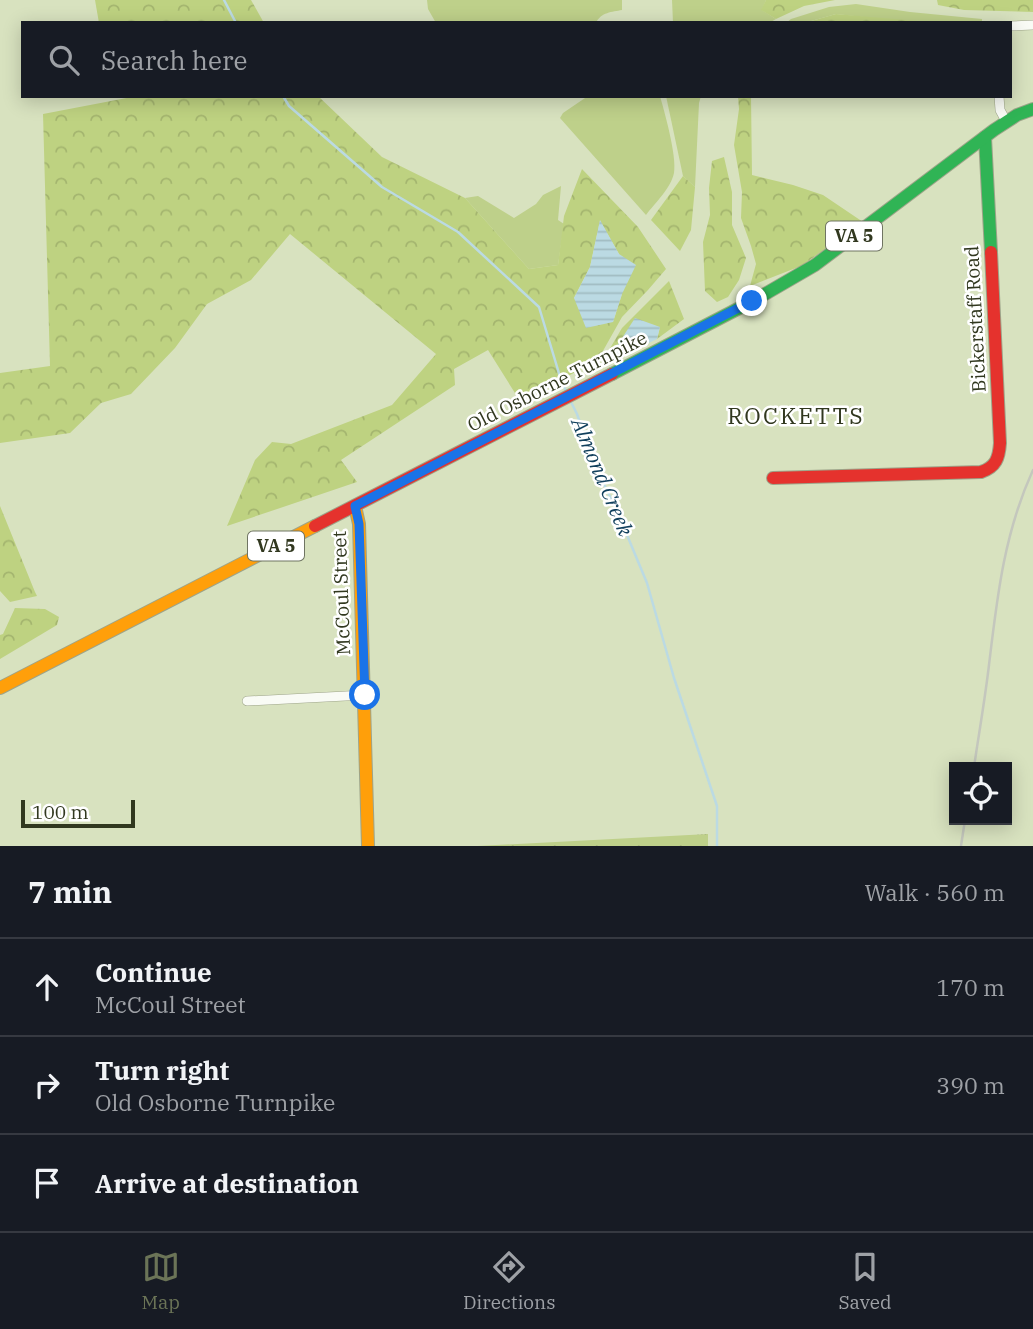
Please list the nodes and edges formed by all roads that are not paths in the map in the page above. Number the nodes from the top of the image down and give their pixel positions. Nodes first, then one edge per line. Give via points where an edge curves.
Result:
1 (1033, 25) edge
2 (1012, 26) edge
3 (999, 98) edge
4 (1033, 109) edge
5 (1006, 121) junction
6 (985, 137) junction
7 (773, 478) dead end
8 (355, 506) junction
9 (0, 688) edge
10 (365, 695) junction
11 (247, 701) dead end
12 (368, 846) edge

1 - 2 street
3 - 5 street
4 - 5 main road, Old Osborne Turnpike / VA 5
5 - 6 main road, Old Osborne Turnpike / VA 5
6 - 7 main road, Bickerstaff Road via 999,457 994,467 965,473
6 - 8 main road, Old Osborne Turnpike / VA 5 via 816,265
8 - 9 main road, Old Osborne Turnpike / VA 5
8 - 10 main road, McCoul Street
10 - 11 street
10 - 12 main road, McCoul Street

